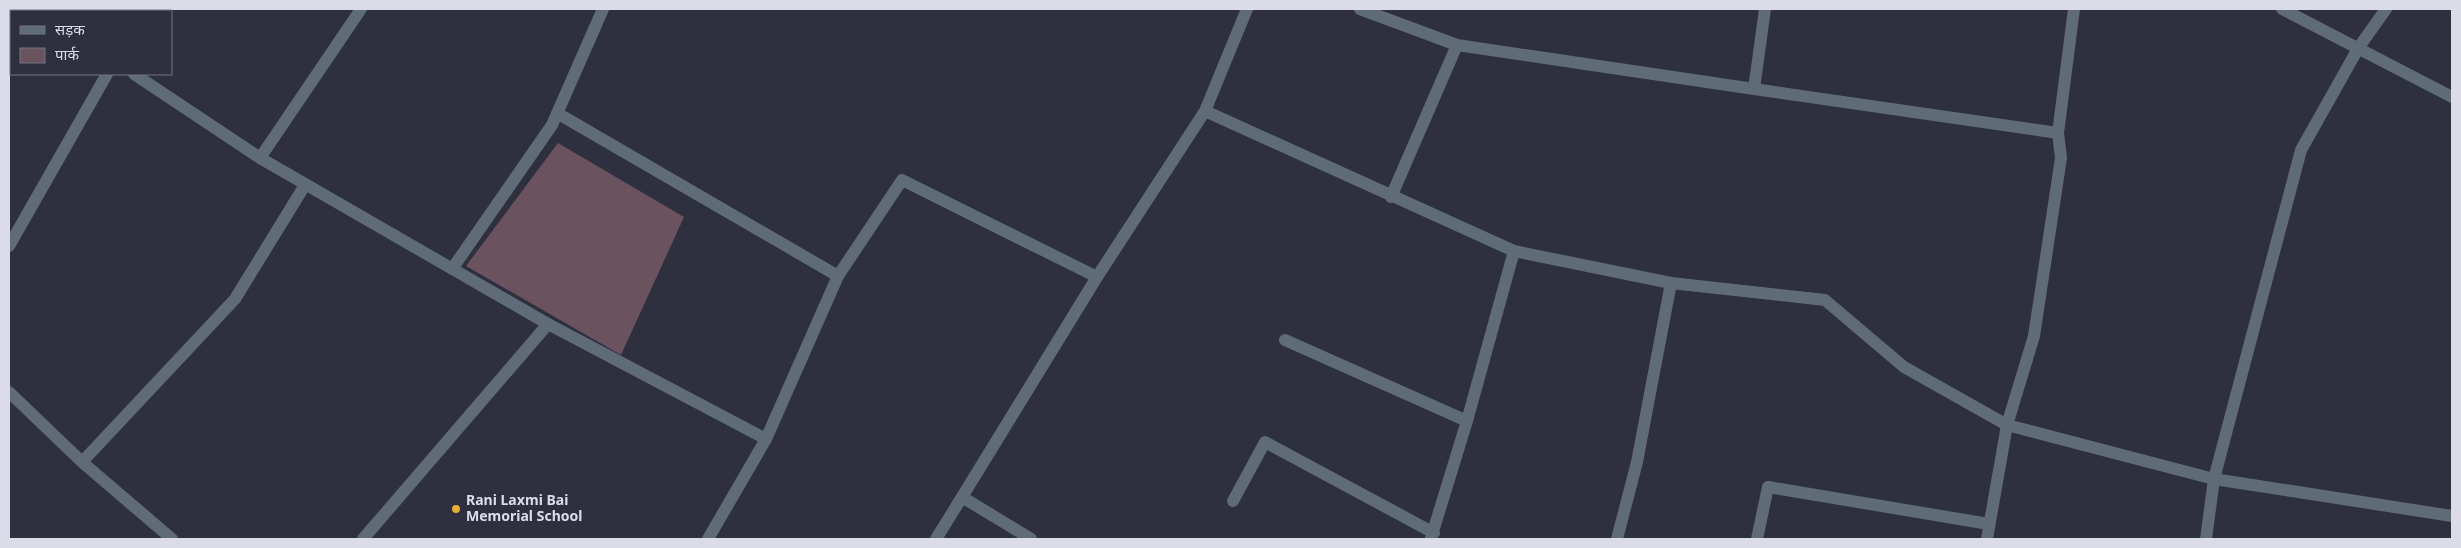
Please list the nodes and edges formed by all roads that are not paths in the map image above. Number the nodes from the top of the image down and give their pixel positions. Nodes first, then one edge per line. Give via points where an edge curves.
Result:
1 (361, 9) edge
2 (603, 9) edge
3 (1247, 9) edge
4 (1360, 9) edge
5 (1765, 9) edge
6 (2074, 9) edge
7 (2282, 9) edge
8 (2386, 9) edge
9 (1457, 45) junction
10 (2359, 47) junction
11 (106, 75) edge
12 (136, 75) edge
13 (1754, 89) junction
14 (2452, 97) edge
15 (1205, 111) junction
16 (557, 113) junction
17 (2058, 133) junction
18 (260, 158) junction
19 (305, 184) junction
20 (1391, 197) junction
21 (9, 246) edge
22 (1514, 251) junction
23 (452, 269) junction
24 (838, 276) junction
25 (1097, 277) junction
26 (1671, 283) junction
27 (548, 324) junction
28 (1285, 340) dead end
29 (9, 392) edge
30 (1467, 421) junction
31 (2007, 425) junction
32 (766, 439) junction
33 (82, 462) junction
34 (2214, 479) junction
35 (962, 497) junction
36 (1233, 501) dead end
37 (2452, 516) edge
38 (1989, 524) junction
39 (1432, 536) edge
40 (172, 539) edge
41 (363, 539) edge
42 (708, 539) edge
43 (936, 539) edge
44 (1028, 539) edge
45 (1617, 539) edge
46 (1757, 539) edge
47 (1986, 539) edge
48 (2206, 539) edge

1 - 18 street
2 - 16 street
3 - 15 street
4 - 9 street
5 - 13 street
6 - 17 street
7 - 10 street
8 - 10 street
9 - 13 street
9 - 20 street
10 - 14 street
10 - 34 street via 2301,150
11 - 21 street
12 - 18 street
13 - 17 street
15 - 20 street
15 - 25 street
16 - 23 street via 552,125
16 - 24 street
17 - 31 street via 2061,158 2034,336
18 - 19 street
19 - 23 street
19 - 33 street via 235,299
20 - 22 street
22 - 26 street
22 - 30 street
23 - 27 street
24 - 25 street via 902,180
24 - 32 street
25 - 35 street
26 - 31 street via 1825,300 1904,367
26 - 45 street via 1638,462
27 - 32 street
27 - 41 street
28 - 30 street
29 - 33 street
30 - 39 street
31 - 34 street
31 - 38 street
32 - 42 street
33 - 40 street
34 - 37 street
34 - 48 street
35 - 43 street
35 - 44 street
36 - 39 street via 1264,442
38 - 46 street via 1768,486
38 - 47 street

